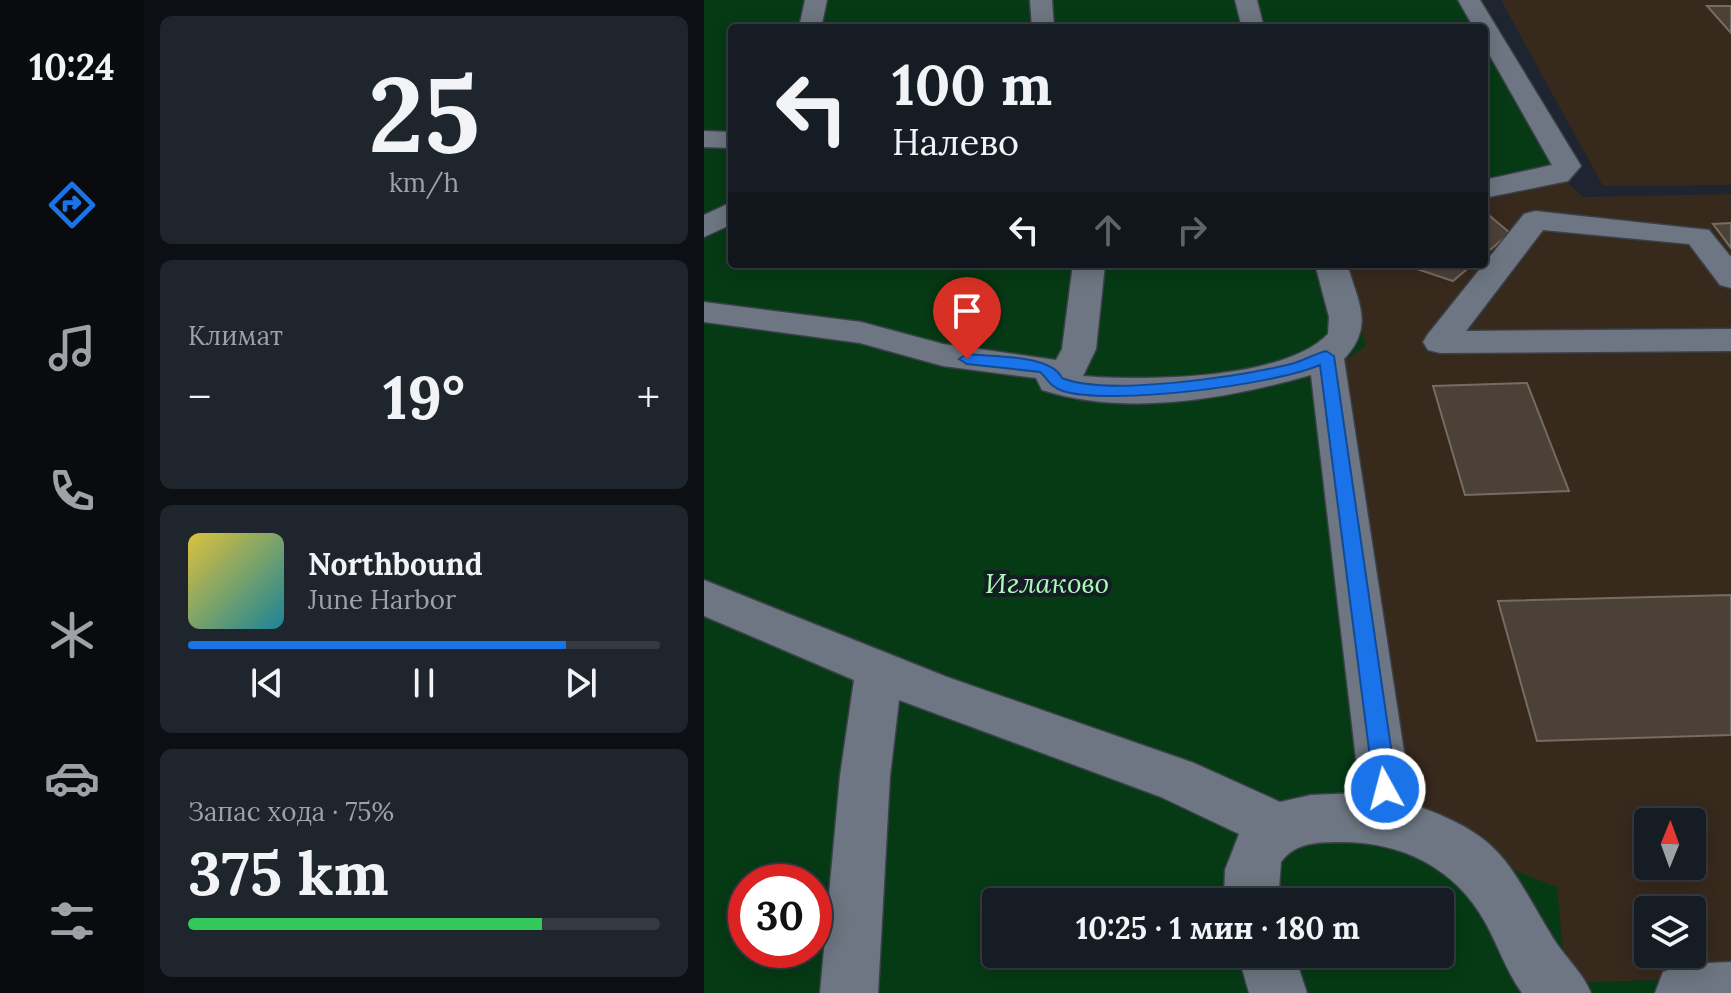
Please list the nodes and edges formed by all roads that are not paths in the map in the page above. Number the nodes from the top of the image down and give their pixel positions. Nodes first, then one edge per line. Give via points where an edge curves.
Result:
1 (816, 0) edge
2 (1041, 0) edge
3 (1246, 0) edge
4 (1469, 0) edge
5 (811, 24) edge
6 (1043, 24) edge
7 (1252, 24) edge
8 (1483, 24) edge
9 (1488, 32) edge
10 (704, 139) edge
11 (728, 140) edge
12 (1488, 188) edge
13 (728, 213) edge
14 (704, 228) edge
15 (1089, 268) edge
16 (1332, 268) edge
17 (1731, 278) edge
18 (704, 312) edge
19 (1731, 340) edge
20 (1326, 356) junction
21 (1061, 384) junction
22 (704, 597) edge
23 (879, 671) junction
24 (1389, 820) junction
25 (1279, 827) junction
26 (1250, 888) edge
27 (1270, 968) edge
28 (1731, 991) edge
29 (849, 993) edge
30 (1278, 993) edge
31 (1562, 993) edge
32 (1684, 993) edge

1 - 5 street
2 - 6 street
3 - 7 street
4 - 8 street
9 - 12 street via 1567,166 1558,175
10 - 11 street
13 - 14 street
15 - 21 street via 1079,349
16 - 20 street via 1346,317 1345,337
17 - 19 street via 1698,236 1535,220 1440,342
18 - 21 street via 861,333 943,355 1044,368
20 - 21 street via 1299,368 1243,379 1108,392
20 - 24 street
22 - 23 street
23 - 25 street via 1176,779
23 - 29 street via 865,776
24 - 25 street via 1345,815
24 - 31 street via 1440,841 1481,870 1507,902 1544,979
25 - 26 street via 1259,848
27 - 30 street
28 - 32 street

